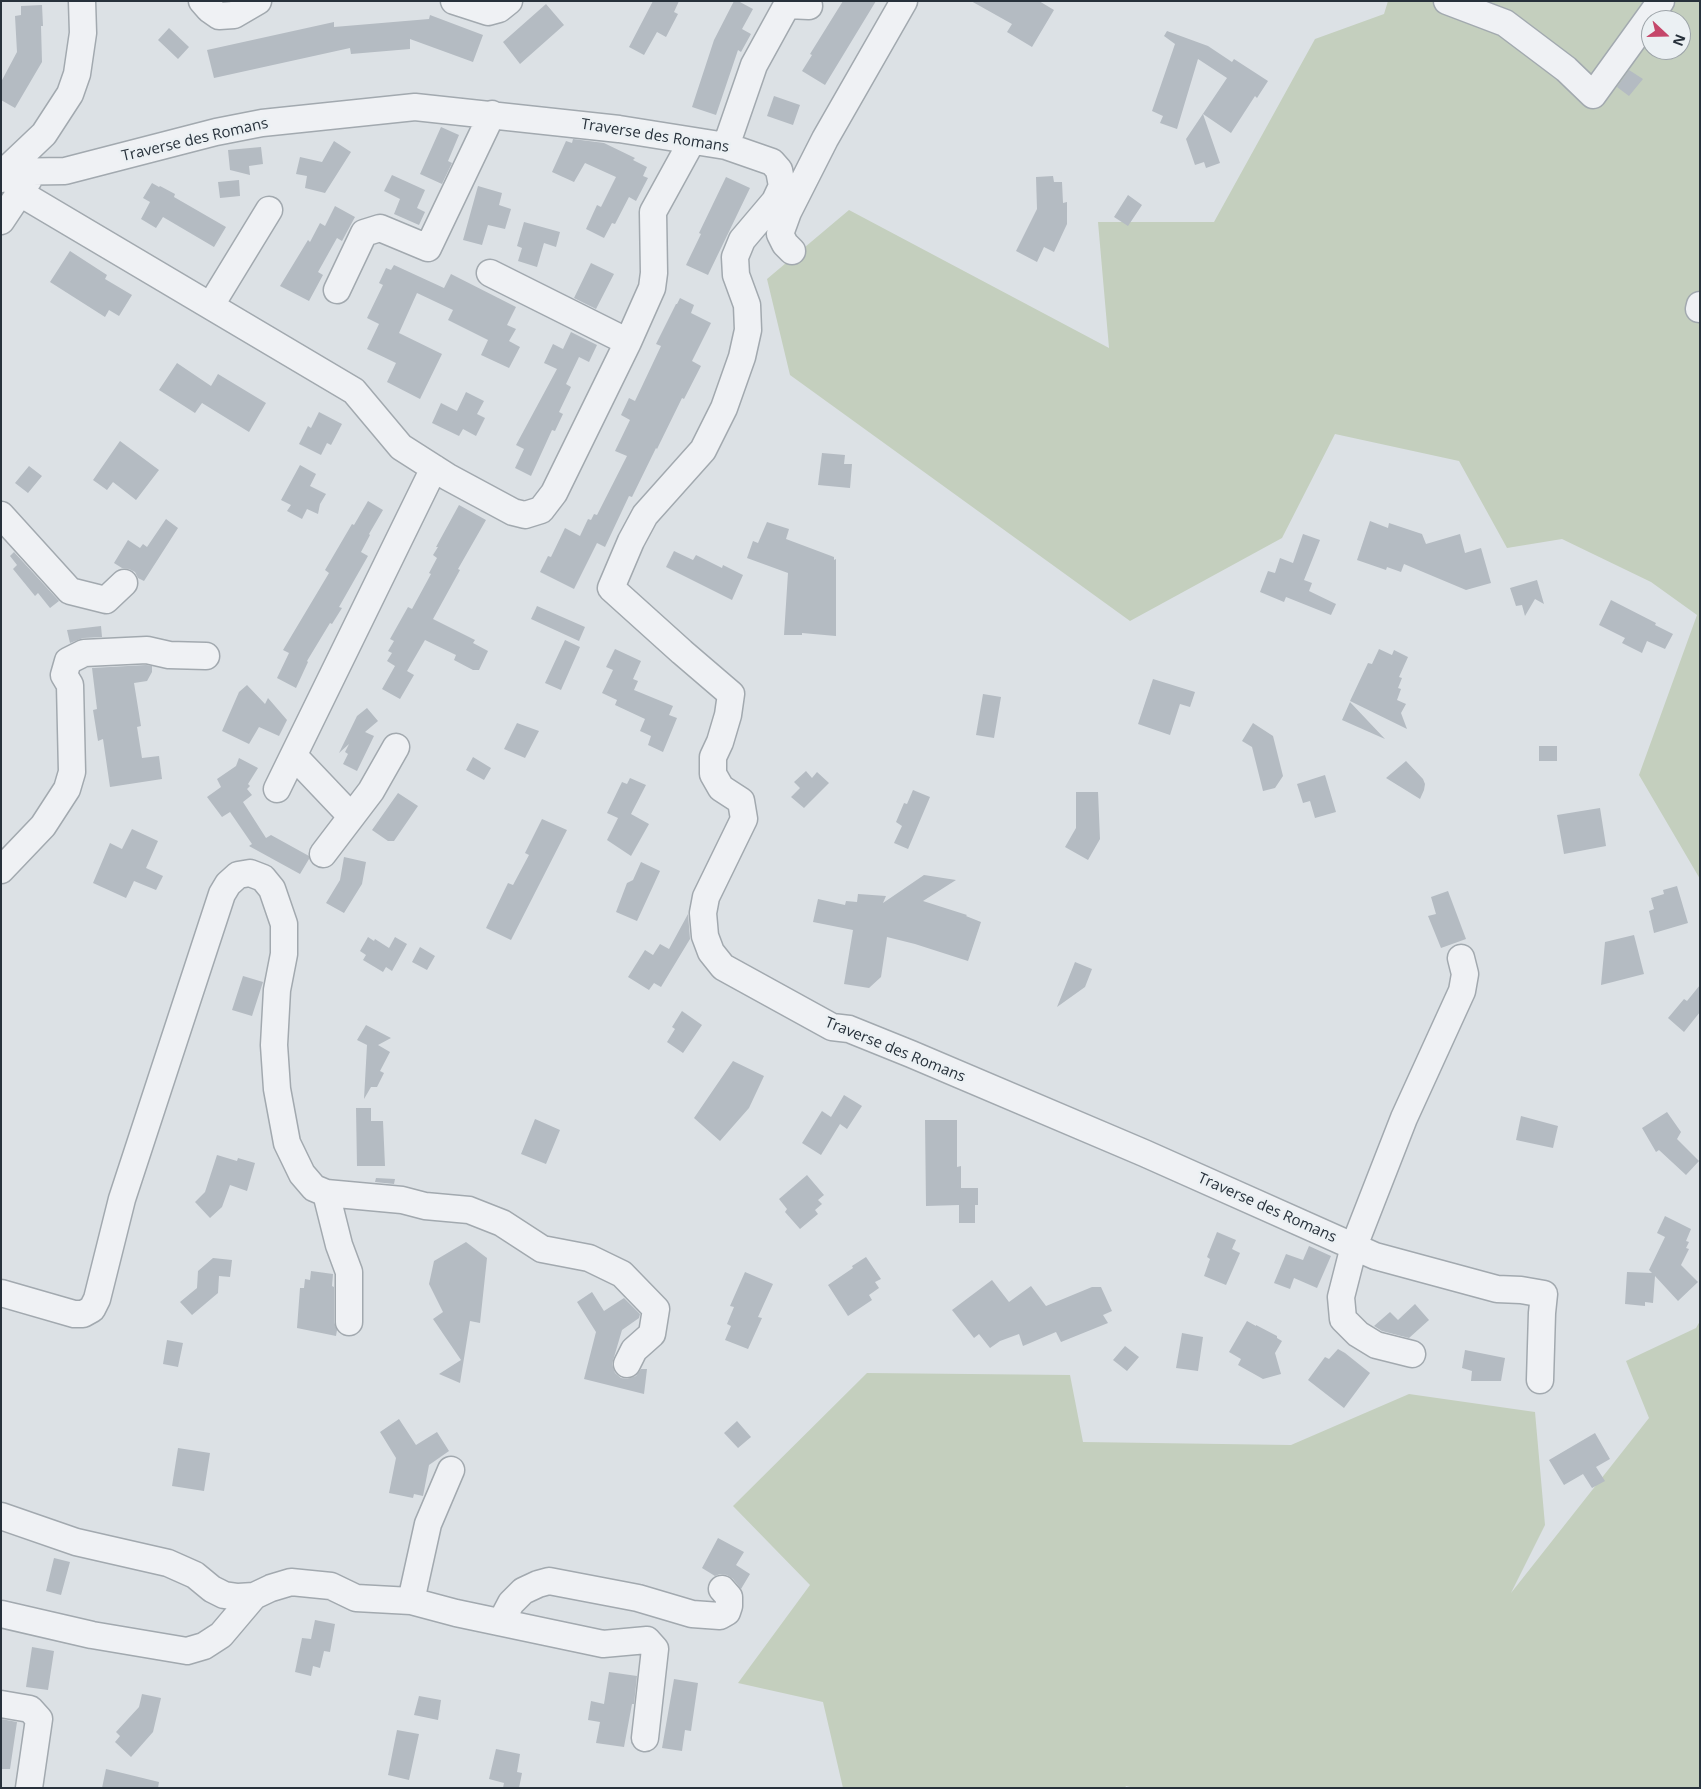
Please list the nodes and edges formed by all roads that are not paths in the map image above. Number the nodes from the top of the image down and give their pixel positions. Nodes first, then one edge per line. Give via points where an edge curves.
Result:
1 (82, 1) edge
2 (202, 1) edge
3 (258, 1) edge
4 (454, 1) edge
5 (509, 1) edge
6 (904, 1) edge
7 (1448, 1) edge
8 (1661, 1) edge
9 (809, 6) dead end
10 (60, 111) junction
11 (492, 114) junction
12 (692, 141) junction
13 (726, 146) junction
14 (34, 171) junction
15 (7, 180) edge
16 (269, 210) dead end
17 (1, 221) edge
18 (792, 251) dead end
19 (490, 273) dead end
20 (336, 290) dead end
21 (211, 305) junction
22 (628, 342) junction
23 (434, 468) junction
24 (1, 515) edge
25 (124, 583) dead end
26 (206, 656) dead end
27 (396, 747) dead end
28 (294, 756) junction
29 (277, 789) dead end
30 (351, 816) junction
31 (322, 854) dead end
32 (1, 870) edge
33 (1461, 958) dead end
34 (326, 1193) junction
35 (1354, 1246) junction
36 (1, 1293) edge
37 (349, 1322) dead end
38 (1412, 1354) dead end
39 (627, 1364) dead end
40 (1540, 1380) dead end
41 (451, 1470) dead end
42 (1, 1516) edge
43 (722, 1590) dead end
44 (254, 1596) junction
45 (411, 1601) junction
46 (1, 1614) edge
47 (501, 1622) junction
48 (1, 1704) edge
49 (645, 1738) dead end
50 (28, 1788) edge

1 - 10 street via 83,34 77,74
2 - 3 street via 219,16 234,15
4 - 5 street via 488,12
6 - 18 street via 825,138 788,212 780,234
7 - 8 street via 1505,23 1566,69 1593,95
9 - 13 street via 787,4 754,65
10 - 14 street
10 - 15 street
11 - 12 street, Traverse des Romans
11 - 14 street, Traverse des Romans via 415,107 262,123 65,171
11 - 20 street via 428,248 380,228 364,233
12 - 13 street, Traverse des Romans
12 - 22 street via 653,212 652,288
13 - 35 street, Traverse des Romans via 772,162 779,170 782,186 742,240 735,257 736,275 747,304 748,330 742,357 724,408 703,450 645,515 611,588 731,694 728,715 713,757 713,774 721,788 741,800 744,819 706,897 705,936 711,952 723,967 832,1027 849,1028 911,1054
14 - 15 street
15 - 17 street
15 - 21 street
16 - 21 street
19 - 22 street
21 - 23 street via 354,391 401,447
22 - 23 street via 554,493 541,510 525,515 513,512
23 - 28 street
24 - 25 street via 70,591 106,600
26 - 32 street via 169,656 147,650 84,653 68,661 64,676 70,686 72,772 67,789 43,826
27 - 30 street via 371,791
28 - 29 street
28 - 30 street
30 - 31 street
33 - 35 street via 1465,974 1462,990 1404,1118
34 - 36 street via 314,1188 302,1174 287,1143 277,1090 274,1045 284,924 272,889 263,878 250,873 238,875 222,894 122,1199 92,1309 74,1314
34 - 37 street via 349,1272
34 - 39 street via 469,1210 502,1223 542,1249 589,1258 622,1274 656,1309 652,1334 634,1350
35 - 38 street via 1341,1297 1343,1319 1376,1345
35 - 40 street, Traverse des Romans via 1375,1256 1498,1289 1544,1294
41 - 45 street via 428,1524
42 - 44 street via 76,1542 168,1563 195,1575 224,1595
43 - 47 street via 729,1597 729,1606 727,1612 720,1616 692,1614 638,1598 549,1581 523,1592 511,1603
44 - 45 street via 292,1582 331,1586 356,1598
44 - 46 street via 221,1635 204,1646 187,1651 92,1635
45 - 47 street
47 - 49 street via 603,1644 647,1640 655,1649
48 - 50 street via 30,1710 39,1719

